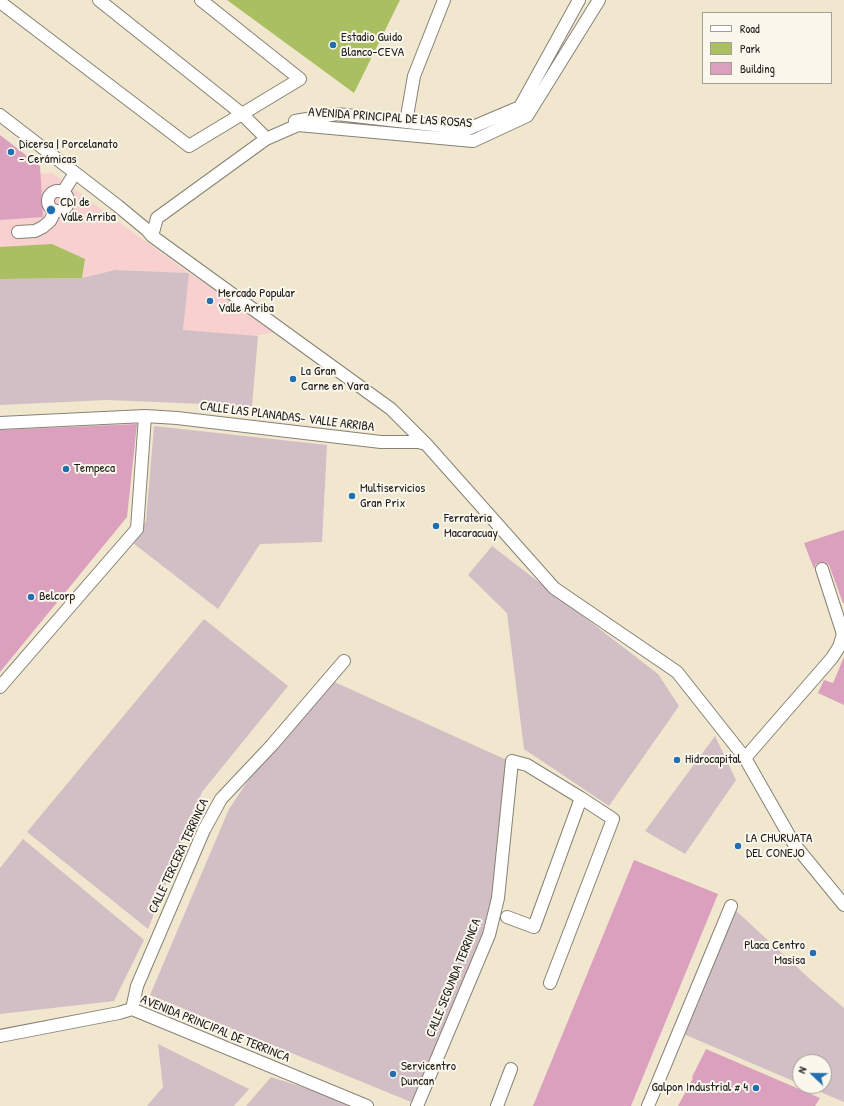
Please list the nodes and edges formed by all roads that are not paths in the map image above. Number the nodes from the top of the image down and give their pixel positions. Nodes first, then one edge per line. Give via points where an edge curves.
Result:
1 (99, 0) edge
2 (201, 0) edge
3 (444, 0) edge
4 (580, 0) edge
5 (599, 0) edge
6 (0, 2) edge
7 (242, 114) junction
8 (0, 115) edge
9 (406, 122) junction
10 (264, 135) junction
11 (75, 173) junction
12 (18, 232) dead end
13 (149, 233) junction
14 (146, 416) junction
15 (0, 423) edge
16 (426, 444) junction
17 (822, 569) dead end
18 (344, 661) dead end
19 (0, 687) edge
20 (745, 758) junction
21 (580, 798) junction
22 (844, 905) edge
23 (731, 906) dead end
24 (507, 917) dead end
25 (550, 983) dead end
26 (132, 1009) junction
27 (0, 1036) edge
28 (511, 1069) dead end
29 (367, 1106) edge
30 (417, 1106) edge
31 (496, 1106) edge
32 (648, 1106) edge

1 - 7 street
2 - 7 street via 300,79
3 - 9 street via 414,76
4 - 9 street via 520,107 468,129
5 - 13 street, AVENIDA PRINCIPAL DE LAS ROSAS via 527,116 473,141 298,125 266,139 157,218
6 - 7 street via 189,146
7 - 10 street
8 - 11 street
9 - 10 street via 338,114 296,120
10 - 13 street via 170,200 153,215
11 - 12 street via 63,192 68,198 65,208 54,211 50,221 43,227 35,231
11 - 13 street
13 - 16 street via 391,409
14 - 15 street, CALLE LAS PLANADAS- VALLE ARRIBA
14 - 16 street, CALLE LAS PLANADAS- VALLE ARRIBA via 381,442
14 - 19 street via 137,529
16 - 20 street via 554,588 677,672
17 - 20 street via 842,634 839,647
18 - 26 street, CALLE TERCERA TERRINCA via 272,745 221,798 204,830 137,986
20 - 22 street via 794,844
21 - 24 street via 534,927
21 - 25 street via 613,819
21 - 30 street, CALLE SEGUNDA TERRINCA via 526,765 512,761 498,898 489,935
23 - 32 street
26 - 27 street, AVENIDA PRINCIPAL DE TERRINCA
26 - 29 street, AVENIDA PRINCIPAL DE TERRINCA
28 - 31 street

